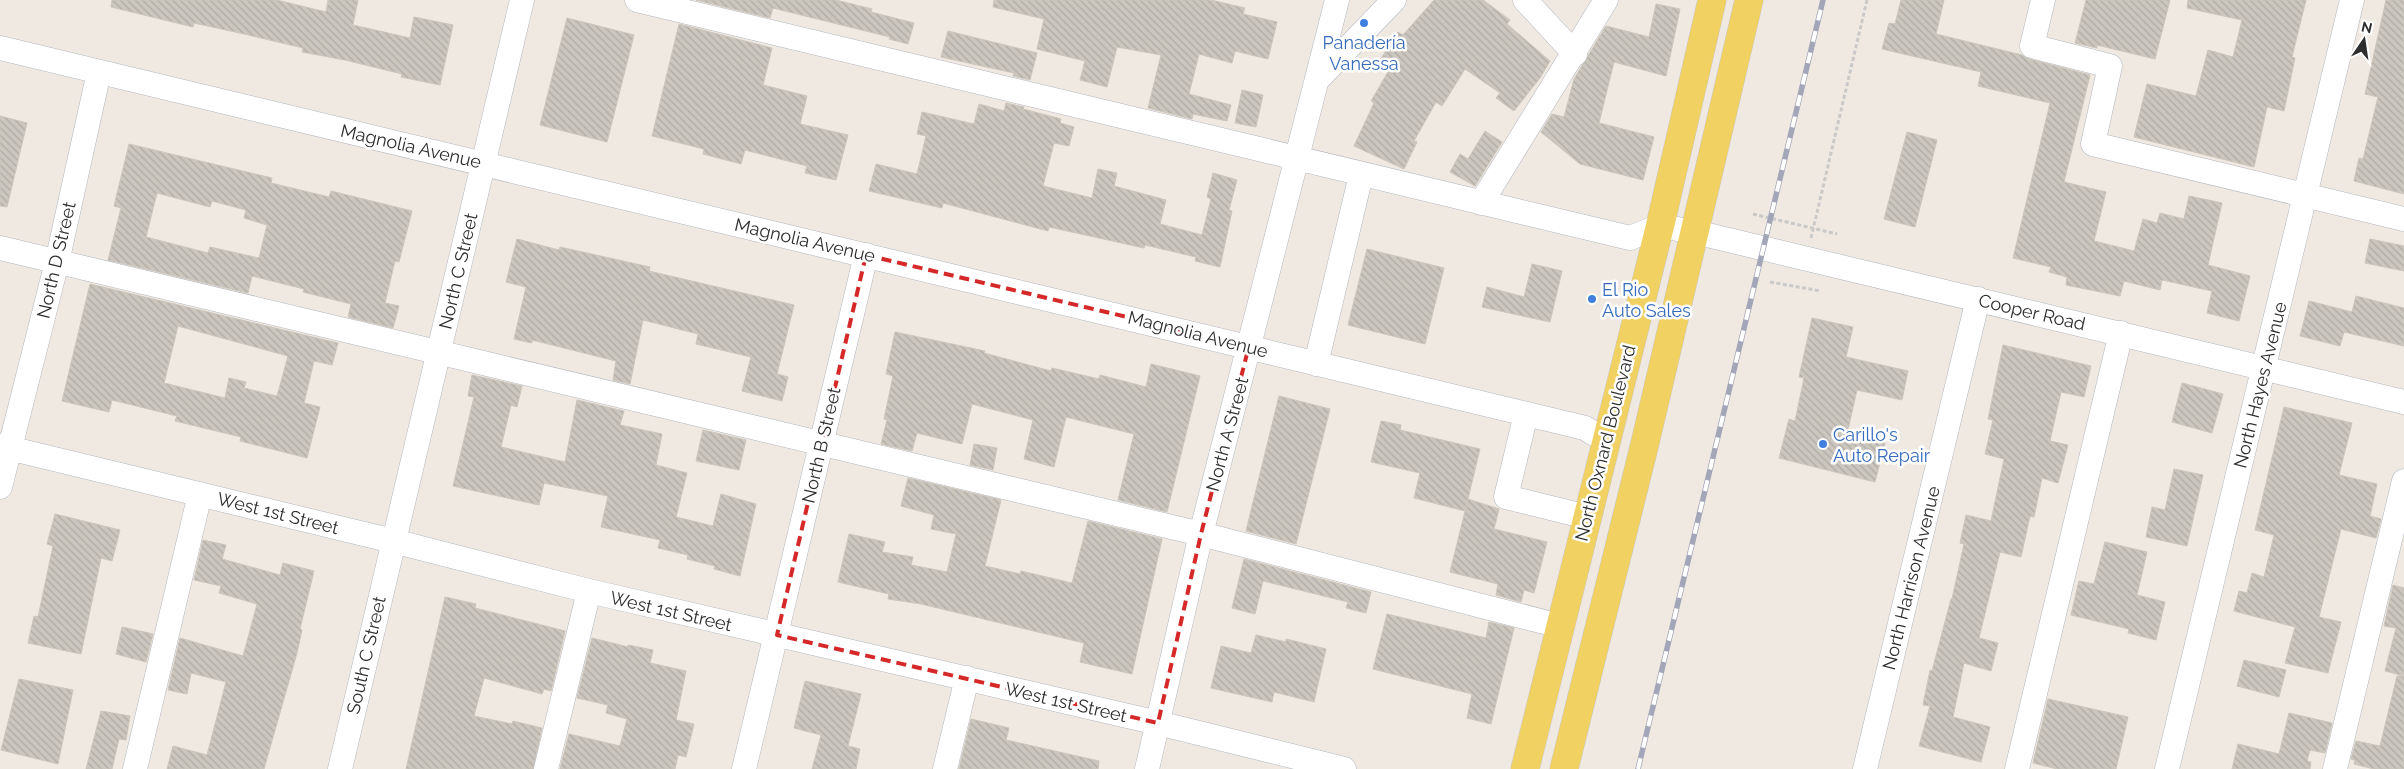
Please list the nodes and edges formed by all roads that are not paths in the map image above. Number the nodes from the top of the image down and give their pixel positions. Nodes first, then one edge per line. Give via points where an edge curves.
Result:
1 (522, 0) edge
2 (637, 0) edge
3 (1337, 0) edge
4 (1394, 0) edge
5 (1525, 0) edge
6 (1606, 0) edge
7 (1712, 0) edge
8 (1749, 0) edge
9 (2043, 0) edge
10 (2352, 0) edge
11 (0, 48) edge
12 (1575, 54) junction
13 (99, 72) junction
14 (1317, 80) junction
15 (1296, 160) junction
16 (483, 164) junction
17 (1361, 175) junction
18 (2306, 195) junction
19 (1481, 203) junction
20 (2404, 219) edge
21 (1660, 226) junction
22 (1696, 232) junction
23 (0, 248) edge
24 (866, 255) junction
25 (57, 262) junction
26 (1978, 300) junction
27 (2121, 333) junction
28 (1249, 346) junction
29 (440, 352) junction
30 (1316, 364) junction
31 (2264, 367) junction
32 (2404, 402) edge
33 (1526, 414) junction
34 (1606, 441) junction
35 (822, 442) junction
36 (5, 447) edge
37 (1638, 469) junction
38 (2404, 481) edge
39 (0, 487) edge
40 (200, 494) junction
41 (1587, 517) junction
42 (1200, 534) junction
43 (393, 541) junction
44 (589, 591) junction
45 (1560, 626) junction
46 (777, 636) junction
47 (967, 678) junction
48 (1158, 723) junction
49 (136, 769) edge
50 (340, 769) edge
51 (546, 769) edge
52 (744, 769) edge
53 (945, 769) edge
54 (1147, 769) edge
55 (1344, 769) edge
56 (1526, 769) edge
57 (1564, 769) edge
58 (1865, 769) edge
59 (2017, 769) edge
60 (2168, 769) edge
61 (2335, 769) edge

1 - 16 street, North C Street
2 - 15 street
3 - 14 street, North A Street
4 - 14 street
5 - 12 street
6 - 12 street
7 - 21 main road, North Oxnard Boulevard
8 - 22 main road
9 - 18 street via 2032,46 2110,66 2093,144
10 - 18 street, North Hayes Avenue
11 - 13 street, Magnolia Avenue
12 - 19 street
13 - 16 street, Magnolia Avenue
13 - 25 street, North D Street
14 - 15 street, North A Street
15 - 17 street
15 - 28 street, North A Street
16 - 24 street, Magnolia Avenue
16 - 29 street, North C Street
17 - 19 street
17 - 30 street
18 - 20 street
18 - 31 street, North Hayes Avenue
19 - 21 street via 1630,238
21 - 22 street, Cooper Road
21 - 34 main road, North Oxnard Boulevard
22 - 26 street, Cooper Road
22 - 37 main road
23 - 25 street
24 - 28 street, Magnolia Avenue
24 - 35 street, North B Street
25 - 29 street
25 - 36 street, North D Street
26 - 27 street, Cooper Road
26 - 58 street, North Harrison Avenue
27 - 31 street, Cooper Road
27 - 59 street
28 - 30 street, Magnolia Avenue
28 - 42 street, North A Street
29 - 35 street
29 - 43 street, North C Street
30 - 33 street, Magnolia Avenue
31 - 32 street, Cooper Road
31 - 60 street, North Hayes Avenue
33 - 34 street, Magnolia Avenue via 1585,428
33 - 41 street via 1506,497
34 - 37 main road
34 - 41 main road, North Oxnard Boulevard
35 - 42 street
35 - 46 street, North B Street
36 - 39 street, North D Street
36 - 40 street, West 1st Street
37 - 57 main road
38 - 61 street
40 - 43 street, West 1st Street
40 - 49 street
41 - 45 main road, North Oxnard Boulevard
42 - 45 street
42 - 48 street, North A Street
43 - 44 street, West 1st Street
43 - 50 street, South C Street
44 - 46 street, West 1st Street
44 - 51 street
45 - 56 main road, North Oxnard Boulevard
46 - 47 street, West 1st Street
46 - 52 street, North B Street
47 - 48 street, West 1st Street
47 - 53 street
48 - 54 street, North A Street
48 - 55 street, West 1st Street

